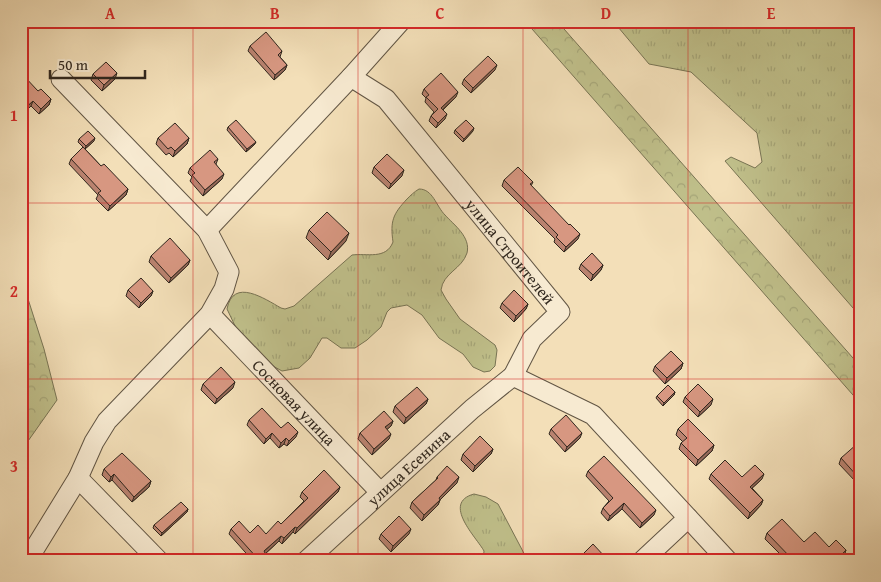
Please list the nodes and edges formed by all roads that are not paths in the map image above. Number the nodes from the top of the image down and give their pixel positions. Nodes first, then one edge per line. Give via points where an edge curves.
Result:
1 (401, 21) edge
2 (351, 77) junction
3 (61, 79) dead end
4 (207, 230) junction
5 (210, 314) junction
6 (513, 376) junction
7 (78, 478) junction
8 (380, 492) junction
9 (688, 518) junction
10 (27, 561) edge
11 (159, 561) edge
12 (306, 561) edge
13 (642, 561) edge
14 (728, 561) edge

1 - 2 street
2 - 4 street
2 - 6 street, улица Строителей via 386,99 560,312 532,339
3 - 4 street
4 - 5 street via 229,272 224,290
5 - 7 street via 107,421
5 - 8 street, Сосновая улица
6 - 8 street, улица Есенина
6 - 9 street via 593,415
7 - 10 street
7 - 11 street
8 - 12 street, улица Есенина
9 - 13 street
9 - 14 street

